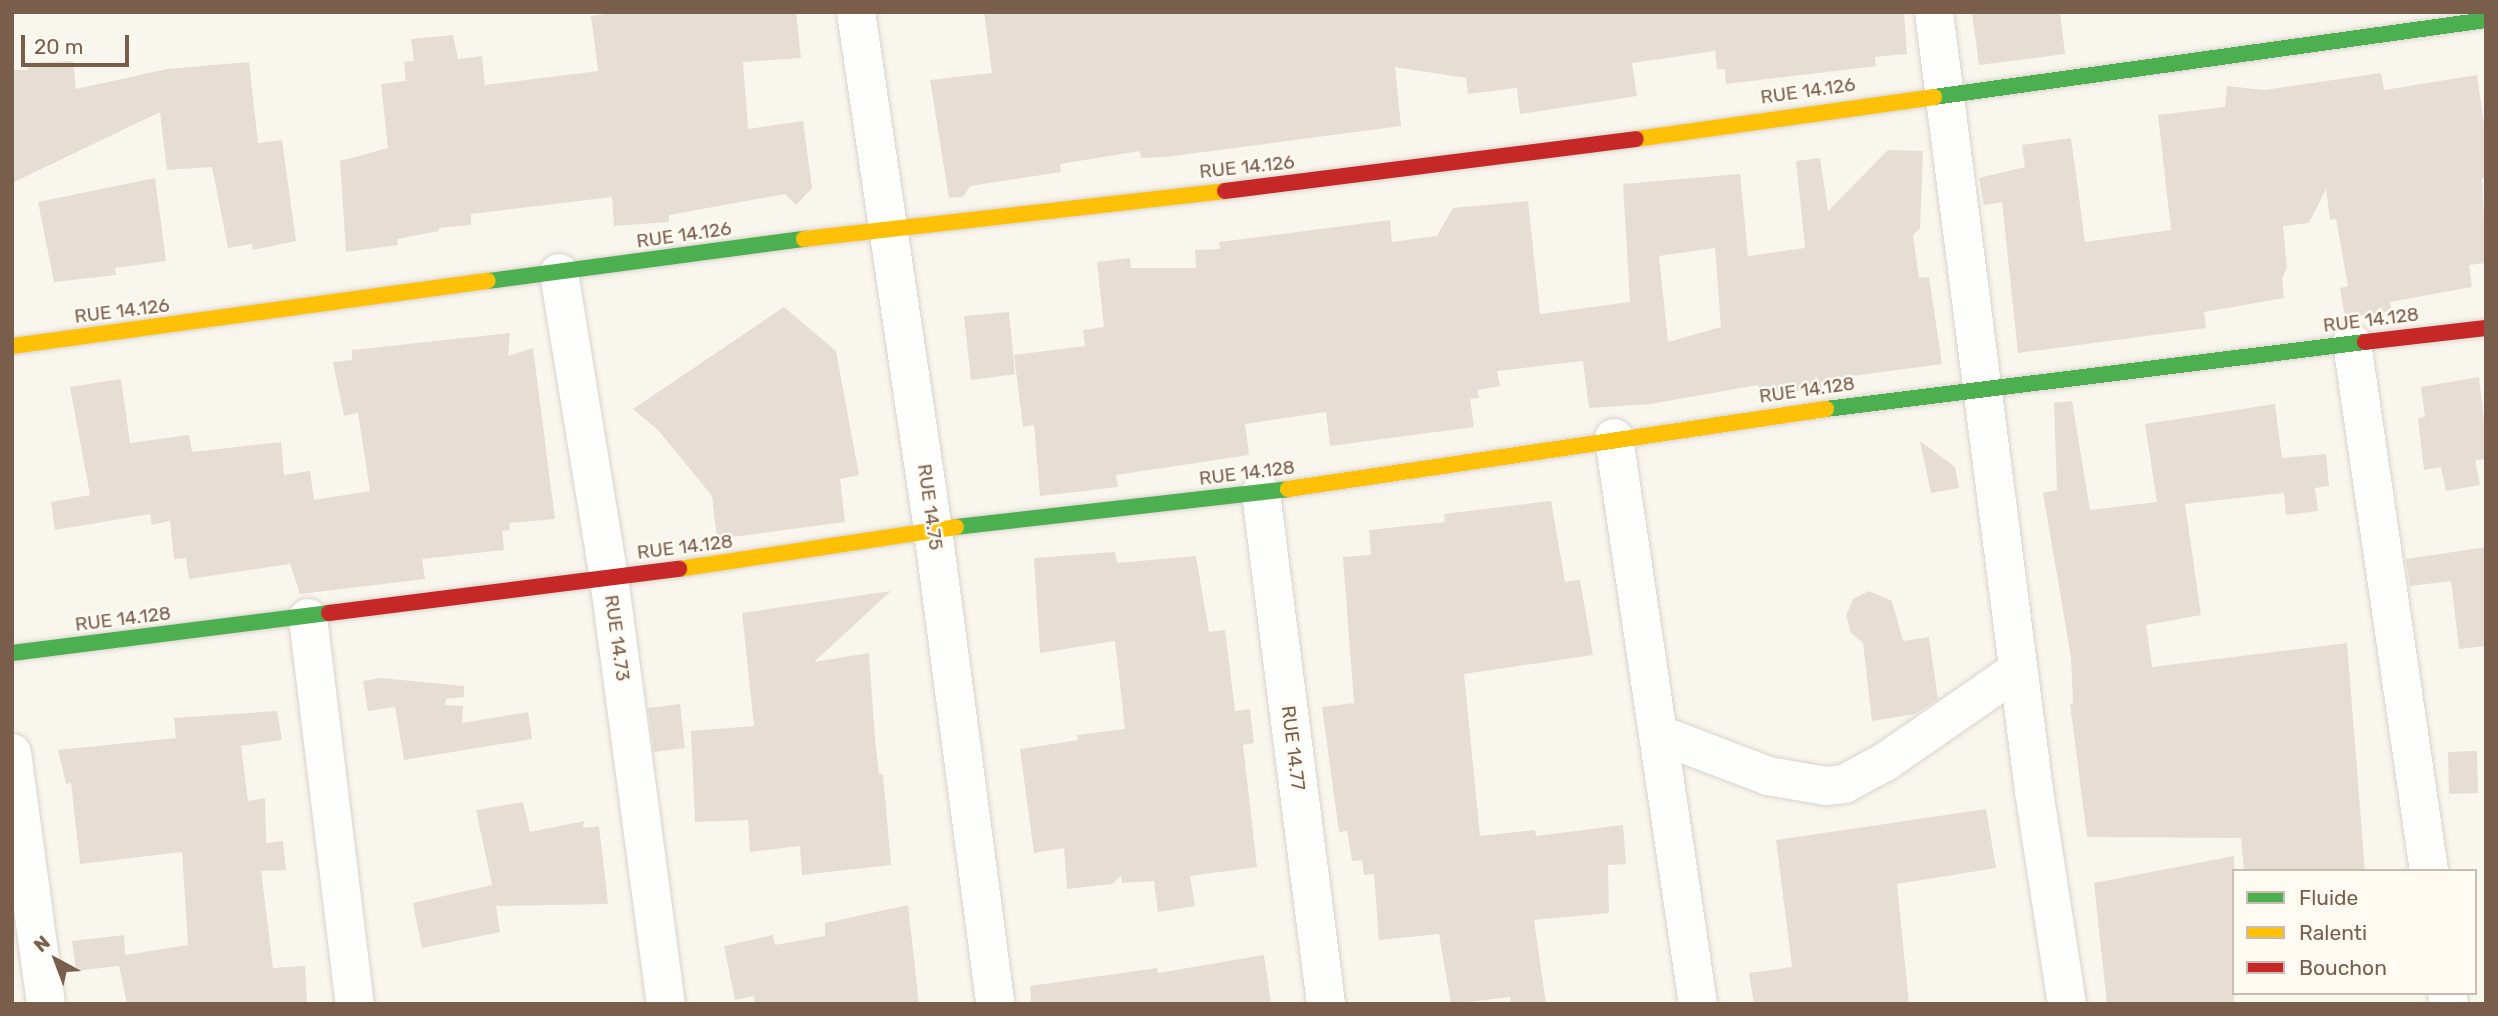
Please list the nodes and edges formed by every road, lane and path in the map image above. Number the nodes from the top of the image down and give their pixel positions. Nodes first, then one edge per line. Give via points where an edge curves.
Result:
1 (856, 12) edge
2 (1934, 12) edge
3 (2486, 20) edge
4 (1942, 93) junction
5 (889, 227) junction
6 (559, 273) junction
7 (2486, 328) edge
8 (2352, 343) junction
9 (12, 346) edge
10 (1982, 388) junction
11 (1614, 438) junction
12 (1261, 493) junction
13 (933, 530) junction
14 (609, 578) junction
15 (308, 618) junction
16 (12, 653) edge
17 (2018, 670) junction
18 (1658, 734) junction
19 (12, 753) edge
20 (2429, 869) edge
21 (46, 1004) edge
22 (355, 1004) edge
23 (666, 1004) edge
24 (995, 1004) edge
25 (1326, 1004) edge
26 (1698, 1004) edge
27 (2067, 1004) edge

1 - 5 street, RUE 14.75
2 - 4 street
3 - 4 street, RUE 14.126
4 - 5 street, RUE 14.126 via 1396,172
4 - 10 street
5 - 6 street, RUE 14.126
5 - 13 street, RUE 14.75
6 - 9 street, RUE 14.126
6 - 14 street, RUE 14.73
7 - 8 street, RUE 14.128
8 - 10 street, RUE 14.128
8 - 20 street
10 - 11 street, RUE 14.128
10 - 17 street
11 - 12 street, RUE 14.128
11 - 18 street
12 - 13 street, RUE 14.128
12 - 25 street, RUE 14.77
13 - 14 street, RUE 14.128
13 - 24 street, RUE 14.75
14 - 15 street, RUE 14.128
14 - 23 street, RUE 14.73
15 - 16 street, RUE 14.128
15 - 22 street
17 - 18 street via 1885,762 1844,784 1826,786 1768,776
17 - 27 street
18 - 26 street
19 - 21 street

